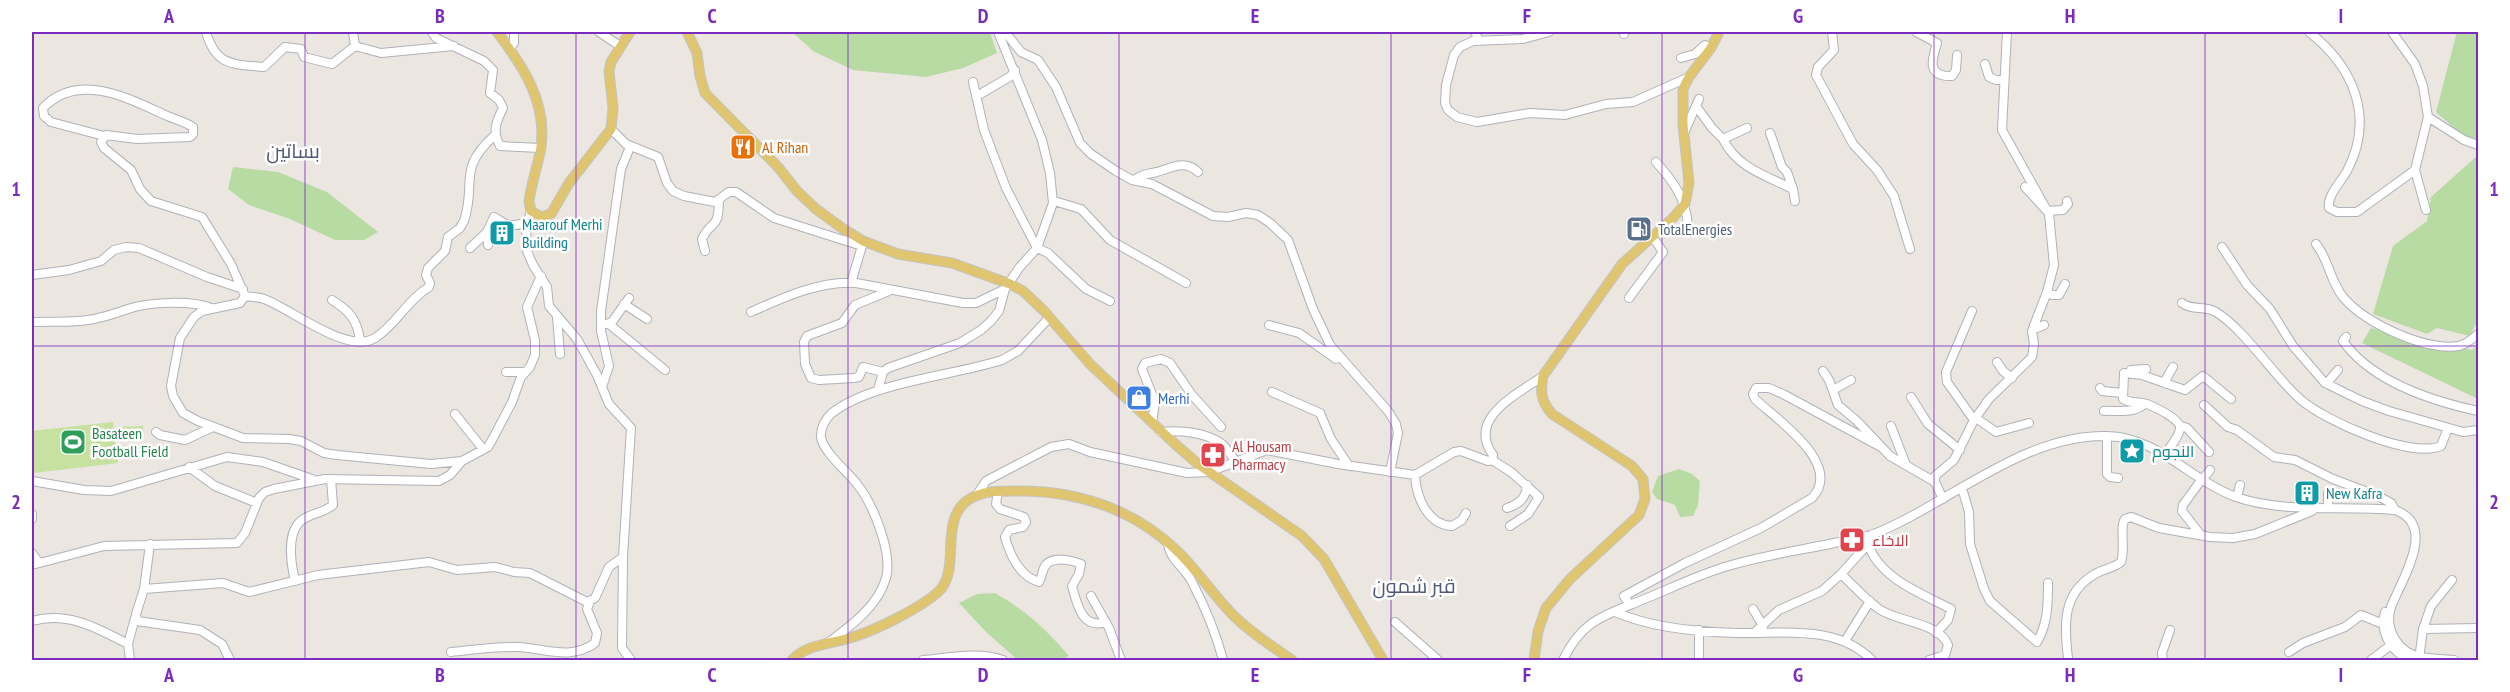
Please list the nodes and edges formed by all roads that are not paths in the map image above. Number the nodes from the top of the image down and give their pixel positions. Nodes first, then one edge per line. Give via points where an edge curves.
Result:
1 (206, 32) edge
2 (353, 32) edge
3 (432, 32) edge
4 (497, 32) edge
5 (514, 32) edge
6 (599, 32) edge
7 (630, 32) edge
8 (687, 32) edge
9 (998, 32) edge
10 (1005, 32) edge
11 (1475, 32) edge
12 (1549, 32) edge
13 (1719, 32) edge
14 (1832, 32) edge
15 (1916, 32) edge
16 (2007, 32) edge
17 (2309, 32) edge
18 (2392, 32) edge
19 (1932, 35) edge
20 (1479, 40) junction
21 (355, 46) junction
22 (455, 46) junction
23 (620, 46) junction
24 (510, 48) junction
25 (1711, 48) junction
26 (1958, 55) dead end
27 (1681, 58) dead end
28 (1985, 64) dead end
29 (1015, 70) junction
30 (1689, 76) junction
31 (2004, 80) junction
32 (973, 82) dead end
33 (977, 96) junction
34 (2428, 117) junction
35 (1747, 128) dead end
36 (611, 129) junction
37 (1684, 133) junction
38 (1770, 133) dead end
39 (495, 135) junction
40 (104, 136) junction
41 (1723, 139) junction
42 (2478, 145) edge
43 (630, 147) junction
44 (541, 148) junction
45 (1656, 162) dead end
46 (1784, 169) junction
47 (2415, 170) junction
48 (1198, 172) dead end
49 (1134, 180) junction
50 (1775, 180) junction
51 (2025, 187) dead end
52 (1793, 189) junction
53 (718, 201) junction
54 (1054, 201) junction
55 (1795, 201) dead end
56 (2067, 201) dead end
57 (1685, 204) junction
58 (2074, 206) dead end
59 (2063, 210) junction
60 (2426, 210) dead end
61 (531, 211) junction
62 (2047, 211) junction
63 (527, 223) junction
64 (487, 232) junction
65 (1679, 233) dead end
66 (1652, 236) junction
67 (862, 243) junction
68 (2316, 244) dead end
69 (488, 245) dead end
70 (2222, 247) dead end
71 (470, 248) dead end
72 (1037, 248) junction
73 (1910, 249) dead end
74 (705, 251) dead end
75 (32, 275) edge
76 (541, 276) junction
77 (851, 283) junction
78 (1185, 283) dead end
79 (2065, 284) dead end
80 (1008, 287) junction
81 (889, 291) junction
82 (244, 292) junction
83 (2047, 292) junction
84 (1629, 298) dead end
85 (332, 300) dead end
86 (1110, 301) dead end
87 (2182, 303) dead end
88 (211, 308) junction
89 (1972, 311) dead end
90 (751, 312) dead end
91 (557, 317) junction
92 (1049, 318) junction
93 (647, 319) dead end
94 (32, 322) edge
95 (605, 324) junction
96 (1269, 325) dead end
97 (2034, 325) junction
98 (2044, 325) dead end
99 (2478, 334) edge
100 (2346, 337) dead end
101 (360, 340) junction
102 (560, 354) dead end
103 (1997, 362) dead end
104 (2173, 367) dead end
105 (2146, 369) dead end
106 (665, 370) dead end
107 (2338, 370) dead end
108 (1351, 371) junction
109 (1823, 371) dead end
110 (506, 372) dead end
111 (525, 372) junction
112 (883, 372) junction
113 (2128, 374) junction
114 (1543, 376) junction
115 (2012, 378) junction
116 (1851, 380) dead end
117 (2327, 383) junction
118 (2167, 384) junction
119 (602, 387) junction
120 (2100, 388) dead end
121 (878, 390) junction
122 (1833, 390) junction
123 (1272, 392) dead end
124 (2122, 393) junction
125 (1911, 396) dead end
126 (2231, 399) dead end
127 (2146, 404) junction
128 (2204, 405) dead end
129 (2104, 411) dead end
130 (2478, 411) edge
131 (2178, 413) dead end
132 (454, 414) dead end
133 (1975, 419) junction
134 (1152, 423) junction
135 (2029, 423) dead end
136 (1891, 426) dead end
137 (2181, 426) junction
138 (213, 427) junction
139 (1221, 427) dead end
140 (2448, 429) junction
141 (2478, 430) edge
142 (156, 432) dead end
143 (1161, 432) junction
144 (2080, 438) junction
145 (2107, 440) junction
146 (1881, 447) junction
147 (483, 449) junction
148 (1960, 450) junction
149 (2209, 452) dead end
150 (2165, 454) junction
151 (1492, 460) junction
152 (462, 461) junction
153 (1237, 463) junction
154 (1906, 465) junction
155 (1349, 466) junction
156 (189, 467) junction
157 (2210, 470) dead end
158 (1209, 472) junction
159 (1389, 472) junction
160 (1415, 475) junction
161 (2118, 478) dead end
162 (331, 479) junction
163 (315, 480) junction
164 (32, 481) edge
165 (1935, 482) junction
166 (2201, 482) junction
167 (1527, 485) junction
168 (2240, 485) dead end
169 (1962, 488) junction
170 (998, 491) junction
171 (2328, 493) dead end
172 (976, 496) junction
173 (2237, 497) junction
174 (1943, 499) junction
175 (257, 503) junction
176 (1507, 508) dead end
177 (2328, 508) junction
178 (2395, 510) junction
179 (2312, 511) junction
180 (1466, 513) dead end
181 (32, 514) edge
182 (32, 519) edge
183 (1510, 526) dead end
184 (1873, 534) junction
185 (2200, 534) junction
186 (1168, 543) junction
187 (150, 544) junction
188 (1868, 544) junction
189 (32, 553) edge
190 (623, 557) junction
191 (35, 564) edge
192 (1842, 574) junction
193 (2452, 580) dead end
194 (295, 581) junction
195 (2398, 582) junction
196 (2048, 583) dead end
197 (144, 589) junction
198 (1091, 596) dead end
199 (590, 601) junction
200 (1870, 601) junction
201 (1630, 605) junction
202 (1753, 609) dead end
203 (1615, 612) junction
204 (135, 618) junction
205 (32, 621) edge
206 (1106, 622) junction
207 (1395, 622) dead end
208 (2383, 624) junction
209 (1763, 626) junction
210 (2478, 628) edge
211 (2423, 629) junction
212 (1699, 630) junction
213 (2170, 630) dead end
214 (1755, 632) junction
215 (1936, 633) junction
216 (1845, 641) junction
217 (829, 642) junction
218 (128, 644) junction
219 (2391, 645) junction
220 (451, 652) dead end
221 (2289, 652) dead end
222 (2068, 658) dead end
223 (2416, 659) edge
224 (129, 660) edge
225 (230, 660) edge
226 (631, 660) edge
227 (792, 660) edge
228 (923, 660) edge
229 (1003, 660) edge
230 (1121, 660) edge
231 (1223, 660) edge
232 (1292, 660) edge
233 (1383, 660) edge
234 (1438, 660) edge
235 (1534, 660) edge
236 (1563, 660) edge
237 (1699, 660) edge
238 (1872, 660) edge
239 (1929, 660) edge
240 (2163, 660) edge
241 (2371, 660) edge
242 (2454, 660) edge

1 - 21 street via 211,49 223,60 241,66 264,67 285,47 301,49 304,57 332,64
2 - 21 street
3 - 22 street via 436,38
4 - 24 main road
5 - 24 street
6 - 23 street
7 - 23 main road
8 - 67 main road via 697,53 702,85 710,99 816,209
9 - 29 street
10 - 49 street via 1021,52 1038,60 1065,105 1080,143
11 - 20 street
12 - 20 street via 1522,39
13 - 25 main road
14 - 73 street via 1834,50 1818,67 1816,75 1852,144 1877,170 1894,196
15 - 19 street
16 - 31 street
17 - 47 street via 2340,63 2361,112 2359,144 2329,200 2329,208 2357,213
18 - 34 street via 2419,70
19 - 26 street via 1936,43 1932,66 1939,74 1952,76
20 - 30 street via 1465,44 1454,55 1445,103 1457,117 1478,122 1530,113 1565,115 1606,104 1634,102
21 - 22 street via 381,53
22 - 39 street via 484,60 493,70 490,93 503,108 496,121
23 - 36 main road via 609,71
24 - 44 main road via 524,68 539,108
25 - 27 street via 1705,45 1695,54
25 - 30 main road
28 - 31 street via 1989,77
29 - 33 street
29 - 54 street via 1042,140
30 - 37 main road via 1682,97
31 - 62 street via 2002,130
32 - 33 street
33 - 72 street via 984,130 1006,188
34 - 42 street
34 - 47 street
35 - 41 street
36 - 43 street
36 - 61 main road via 569,183 551,214 542,217
37 - 41 street via 1698,102
37 - 57 main road via 1689,183
38 - 46 street
39 - 44 street via 503,147
39 - 101 street via 471,165 464,221 427,269 429,288 416,295 376,337
40 - 40 street via 137,140 182,138 190,137 194,130 131,99 94,90 68,91 44,108 44,116 51,122
40 - 82 street via 104,148 131,170 151,201 195,213 208,222
41 - 50 street via 1742,162
43 - 53 street via 658,157 667,183 678,194
43 - 95 street via 619,179
44 - 61 main road via 530,196
45 - 57 street via 1675,183
46 - 50 street
46 - 52 street
47 - 60 street
48 - 49 street via 1176,165
49 - 108 street via 1152,184 1219,218 1246,213 1270,223 1292,247 1319,323
50 - 52 street
51 - 62 street
52 - 55 street
53 - 67 street via 729,192 736,192 774,218
53 - 74 street via 719,218 702,238
54 - 72 street
54 - 78 street via 1081,209 1110,240
56 - 59 street
57 - 65 street via 1688,226
57 - 66 main road
58 - 59 street
59 - 62 street
61 - 63 street
62 - 83 street via 2054,261
63 - 64 street via 508,226 494,217
63 - 76 street via 527,250
64 - 69 street
64 - 71 street
66 - 84 street via 1665,255
66 - 114 main road via 1622,264
67 - 77 street
67 - 80 main road via 952,263
68 - 99 street via 2343,297 2379,325 2443,346 2461,345
70 - 117 street via 2293,346
72 - 80 street
72 - 86 street via 1048,253 1086,289
75 - 82 street via 69,270 101,261 114,250 139,248
76 - 91 street
76 - 111 street via 526,307 536,349 533,363
77 - 81 street
77 - 90 street via 814,289
79 - 83 street via 2059,295
80 - 81 street via 969,303
80 - 92 main road via 1023,291
80 - 112 street via 999,311 981,330 960,343
81 - 112 street via 855,305 842,323 807,336 804,342 805,364 811,378 859,377 863,367
82 - 88 street via 237,304
82 - 101 street via 334,335
83 - 97 street
85 - 101 street via 357,324
87 - 140 street via 2216,312 2301,400 2318,411 2385,442 2413,448 2441,446
88 - 94 street via 191,303 155,305 86,320
88 - 138 street via 194,317 184,331 171,382 173,396 183,413
89 - 133 street via 1946,372 1947,382
91 - 102 street
91 - 119 street via 577,339
92 - 121 street via 1018,351 1002,360
92 - 134 main road
93 - 95 street via 627,301
95 - 106 street
95 - 119 street via 601,331 609,366
96 - 108 street via 1299,333
97 - 98 street
97 - 115 street via 2032,357
100 - 130 street via 2343,341 2348,347 2381,374 2428,399
103 - 115 street
104 - 118 street
105 - 113 street
107 - 117 street
108 - 159 street via 1396,424 1398,433
109 - 122 street
110 - 111 street
111 - 147 street via 492,441
112 - 121 street
113 - 118 street
113 - 124 street via 2123,375
114 - 151 street via 1508,398 1491,419 1484,438
114 - 235 main road via 1541,398 1546,407 1632,465 1643,479 1645,499 1639,515 1570,579 1546,608
115 - 133 street via 1994,393
116 - 122 street
117 - 140 street via 2378,408
118 - 126 street via 2185,390 2203,375
119 - 190 street via 609,404 632,432
120 - 124 street
121 - 217 street via 833,412 822,430 825,445 868,501 888,565 882,588 868,608
122 - 146 street via 1838,405
123 - 155 street via 1320,413
124 - 127 street via 2125,401
125 - 148 street via 1928,424
127 - 129 street via 2139,409
127 - 131 street
127 - 137 street via 2173,417
128 - 178 street via 2228,427 2274,457 2295,460 2378,496
132 - 147 street
133 - 135 street via 1996,432
133 - 148 street
134 - 139 street via 1155,402 1142,369 1145,363 1161,359 1170,363
134 - 143 main road
136 - 154 street
137 - 149 street
137 - 150 street
138 - 142 street via 185,440
138 - 152 street via 248,439 301,441 337,456 431,464
140 - 141 street
143 - 153 street via 1198,434 1221,444
143 - 158 main road
144 - 145 street
144 - 150 street via 2126,438
144 - 169 street via 2024,454
145 - 161 street via 2107,474
145 - 166 street via 2149,449
146 - 154 street
146 - 201 street via 1783,394 1756,388 1755,399 1814,455 1818,492 1761,528 1624,596
147 - 152 street
148 - 165 street via 1937,473
150 - 166 street
151 - 160 street via 1454,452
151 - 167 street
152 - 162 street via 439,481
153 - 155 street via 1267,450
153 - 158 street
154 - 165 street
155 - 159 street
156 - 163 street via 217,459 246,458
156 - 164 street via 111,491
156 - 175 street via 215,486
157 - 166 street
158 - 172 street via 1187,473 1063,444 986,481
158 - 233 main road via 1302,536 1324,559
159 - 160 street
160 - 180 street via 1419,496 1437,523 1452,526
162 - 163 street
162 - 194 street via 333,505 302,521 295,530 291,552
163 - 175 street via 266,492
165 - 174 street
166 - 173 street
166 - 179 street via 2256,507
166 - 185 street via 2182,511
167 - 176 street via 1524,498
167 - 183 street via 1539,497 1528,514
168 - 173 street
169 - 174 street
169 - 196 street via 1970,517 1970,544 1984,589 1990,601 2037,642 2048,607
170 - 172 main road
170 - 186 main road via 1041,492 1091,500 1113,508
170 - 206 street via 996,504 1000,509 1024,517 1026,522 1005,537 1017,566 1039,582 1049,563 1059,560 1081,564 1072,586 1080,611 1086,621 1098,625
171 - 177 street
172 - 217 main road via 967,501 956,518 948,573 939,591 875,629
173 - 177 street via 2267,504
174 - 184 street
175 - 187 street via 245,534 237,543
177 - 178 street
178 - 195 street via 2411,521 2416,533 2416,546
179 - 185 street via 2245,536
179 - 195 street via 2388,514 2404,519 2413,539
181 - 182 street
184 - 188 street
184 - 201 street via 1727,566
185 - 222 street via 2159,528 2131,518 2123,520 2121,562 2094,575 2069,601 2065,623
186 - 231 street via 1170,554 1202,601
186 - 232 main road via 1234,617
187 - 191 street via 104,546
187 - 197 street
188 - 192 street
188 - 215 street via 1876,561 1888,573 1951,609 1948,620
189 - 191 street
190 - 199 street via 606,570 595,598
190 - 226 street via 622,648
192 - 200 street
192 - 209 street via 1822,591 1774,613
193 - 211 street via 2431,606
194 - 197 street via 249,592 223,583
194 - 199 street via 414,563 434,563 457,570 495,567 535,574 581,600
195 - 208 street
195 - 223 street via 2389,612 2390,629
197 - 204 street
198 - 206 street
199 - 220 street via 587,609 597,633 595,643 580,651 517,647
200 - 215 street via 1886,613
200 - 216 street
201 - 203 street
202 - 209 street
203 - 212 street via 1655,625
203 - 236 street via 1588,625
204 - 218 street
204 - 225 street via 201,630 222,644
205 - 218 street via 49,617 76,620
206 - 230 street
207 - 234 street
208 - 219 street
208 - 221 street via 2361,615 2345,627
209 - 214 street
210 - 211 street
211 - 223 street
212 - 214 street
212 - 237 street
213 - 240 street
214 - 216 street via 1812,633
215 - 239 street via 1946,641 1947,650 1945,655
216 - 238 street
217 - 227 main road
218 - 224 street
219 - 223 street via 2397,652
219 - 241 street
223 - 242 street
228 - 229 street via 973,656

